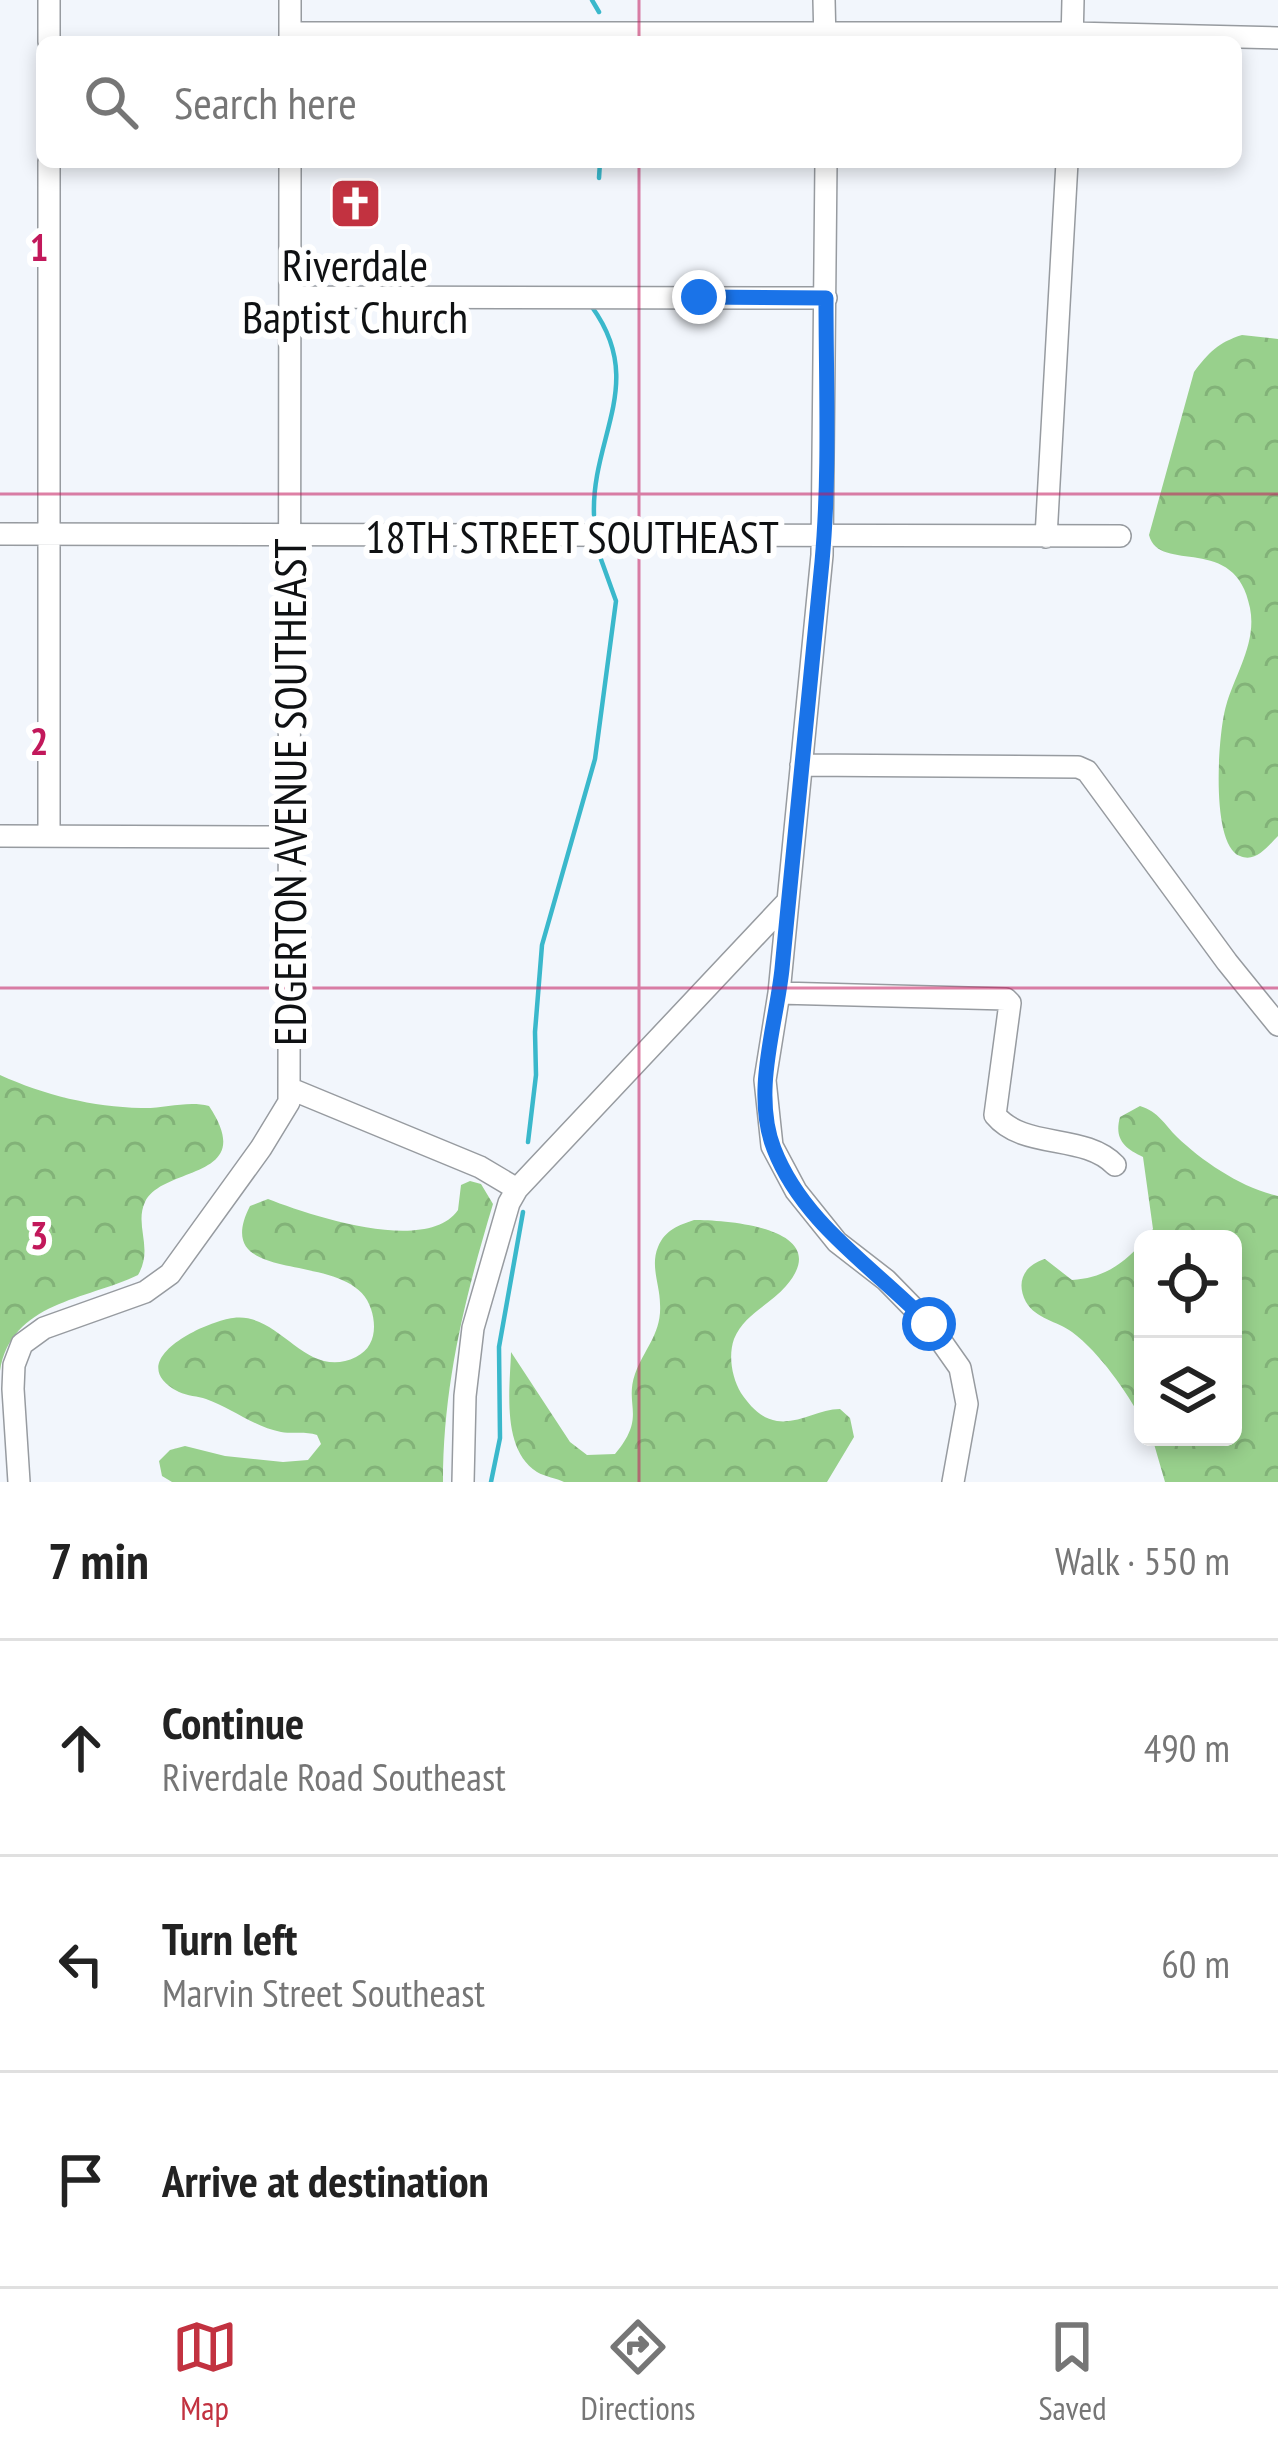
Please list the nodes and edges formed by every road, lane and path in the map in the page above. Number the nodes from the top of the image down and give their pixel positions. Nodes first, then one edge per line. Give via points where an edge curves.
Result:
1 (49, 0) edge
2 (290, 0) edge
3 (824, 0) edge
4 (1073, 0) edge
5 (49, 36) edge
6 (290, 36) edge
7 (825, 36) edge
8 (1072, 36) edge
9 (1242, 38) edge
10 (1278, 38) edge
11 (49, 168) edge
12 (290, 168) edge
13 (826, 168) edge
14 (1067, 168) edge
15 (290, 298) junction
16 (826, 298) junction
17 (0, 534) edge
18 (48, 536) junction
19 (1120, 536) dead end
20 (289, 537) junction
21 (1046, 537) junction
22 (823, 538) junction
23 (801, 765) junction
24 (49, 835) junction
25 (0, 836) edge
26 (289, 837) junction
27 (788, 901) junction
28 (779, 993) junction
29 (1278, 1025) edge
30 (291, 1089) junction
31 (1115, 1165) dead end
32 (517, 1189) junction
33 (19, 1482) edge
34 (463, 1482) edge
35 (953, 1482) edge

1 - 5 street
2 - 6 street
3 - 7 street
4 - 8 street
9 - 10 street
11 - 18 street
12 - 15 street, EDGERTON AVENUE SOUTHEAST
13 - 16 street
14 - 21 street
15 - 16 street
15 - 20 street, EDGERTON AVENUE SOUTHEAST
16 - 22 street
17 - 18 street, 18TH STREET SOUTHEAST
18 - 20 street, 18TH STREET SOUTHEAST
18 - 24 street
19 - 21 street, 18TH STREET SOUTHEAST
20 - 22 street, 18TH STREET SOUTHEAST
20 - 26 street, EDGERTON AVENUE SOUTHEAST
21 - 22 street, 18TH STREET SOUTHEAST
22 - 23 street
23 - 27 street
23 - 29 street via 1078,767 1095,777
24 - 25 street
24 - 26 street
26 - 30 street, EDGERTON AVENUE SOUTHEAST
27 - 28 street
27 - 32 street
28 - 31 street via 1006,999 995,1115 1009,1128
28 - 35 street via 765,1080 772,1146 837,1242 929,1324 960,1368 967,1404
30 - 32 street, EDGERTON AVENUE SOUTHEAST
30 - 33 street via 260,1148 170,1274 22,1344 14,1377
32 - 34 street via 473,1328

